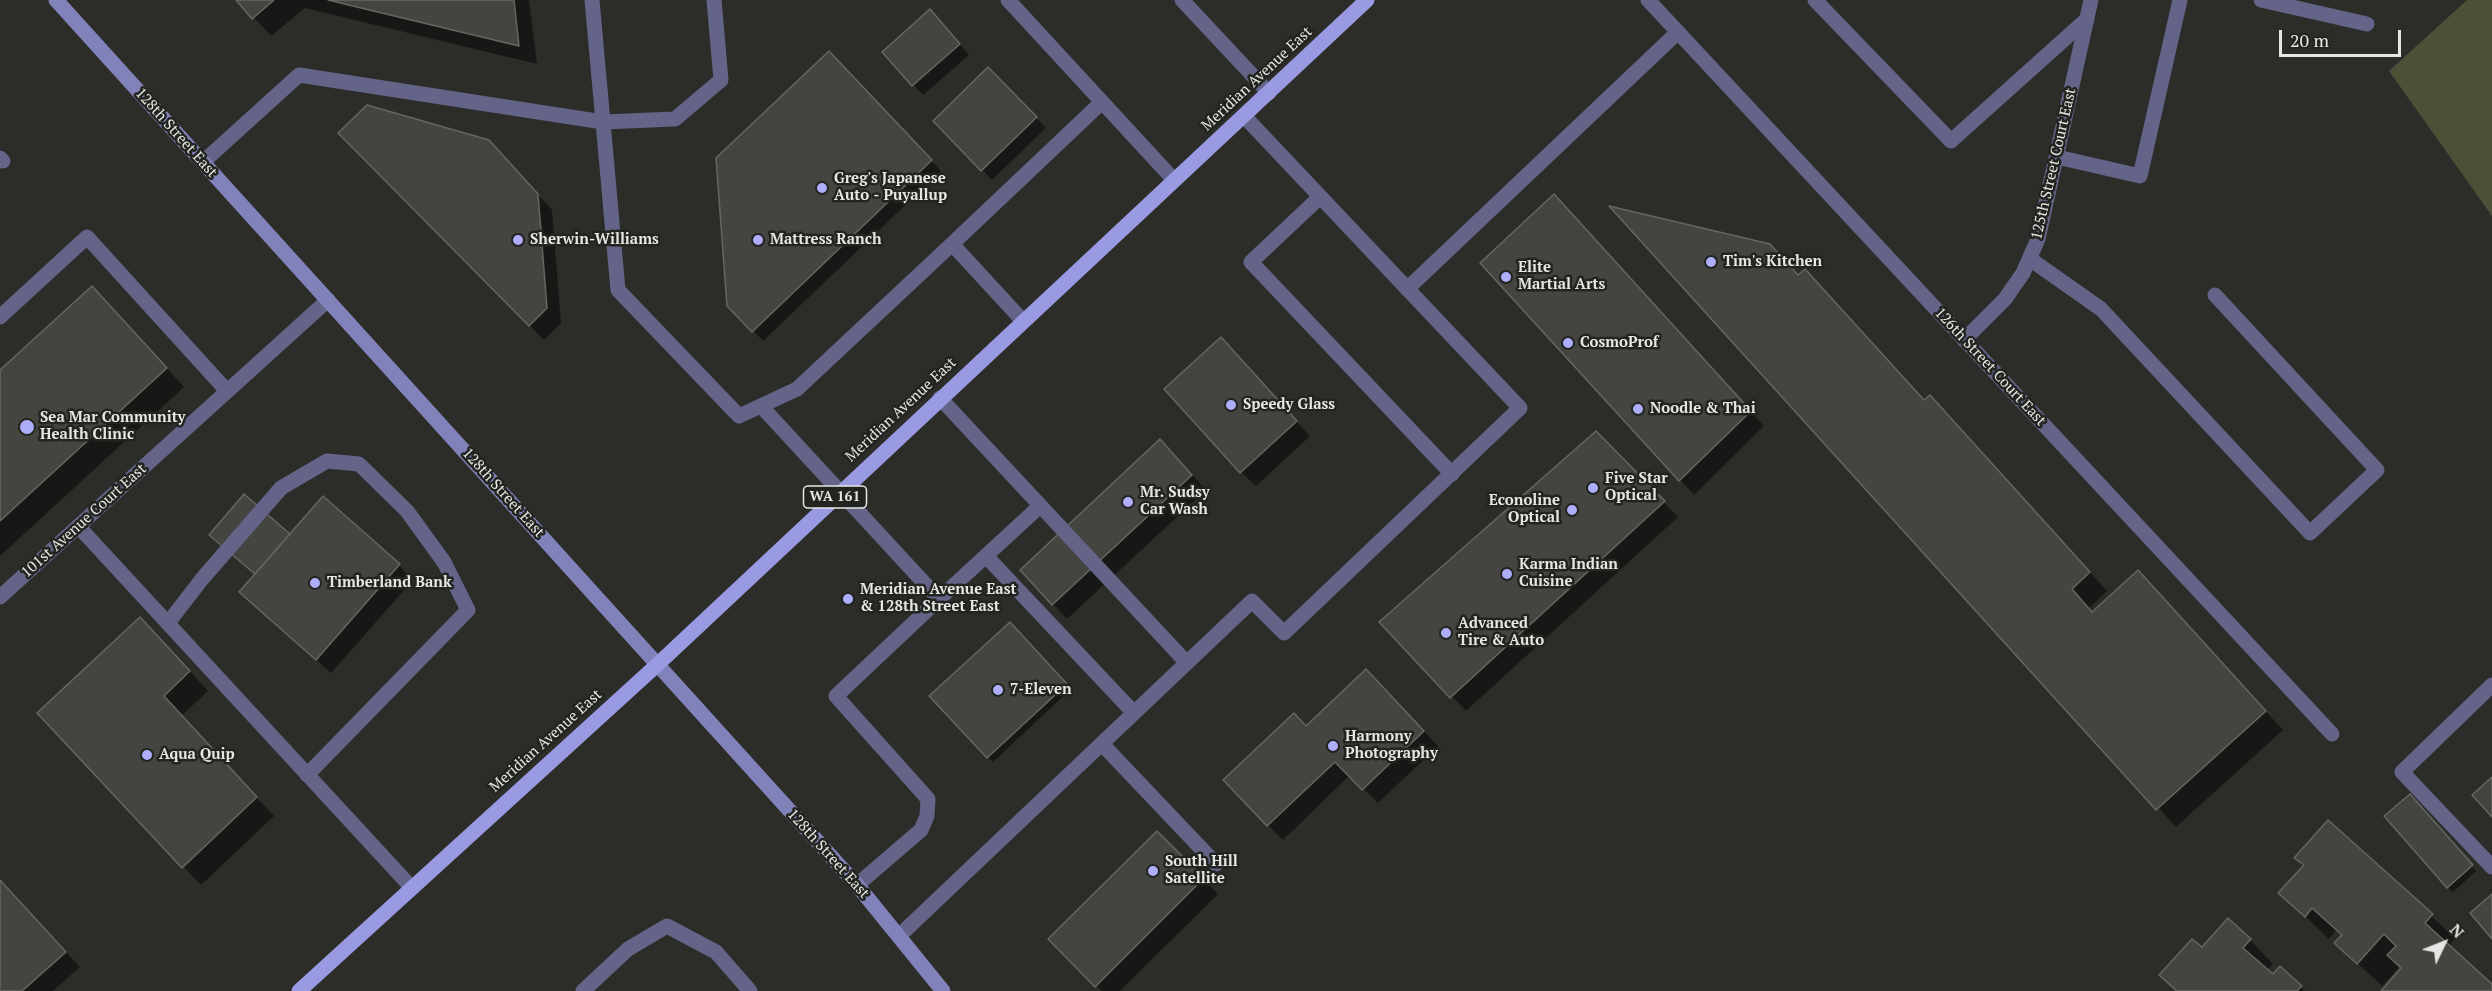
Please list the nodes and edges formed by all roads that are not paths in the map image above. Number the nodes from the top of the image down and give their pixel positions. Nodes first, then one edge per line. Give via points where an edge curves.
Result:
1 (56, 0) edge
2 (592, 0) edge
3 (714, 0) edge
4 (1008, 0) edge
5 (1182, 0) edge
6 (1367, 0) edge
7 (1648, 0) edge
8 (1815, 0) edge
9 (2091, 0) edge
10 (2180, 0) edge
11 (2261, 0) edge
12 (2087, 19) junction
13 (2367, 24) dead end
14 (1678, 32) junction
15 (1269, 93) junction
16 (1102, 102) junction
17 (1244, 116) junction
18 (603, 122) junction
19 (2057, 157) junction
20 (203, 162) junction
21 (1174, 180) junction
22 (1320, 197) junction
23 (952, 244) junction
24 (2030, 259) junction
25 (1407, 289) junction
26 (2216, 295) dead end
27 (328, 300) junction
28 (0, 317) edge
29 (1023, 321) junction
30 (1964, 340) junction
31 (227, 391) junction
32 (940, 398) junction
33 (761, 406) junction
34 (1452, 474) junction
35 (840, 492) junction
36 (1040, 506) junction
37 (78, 526) junction
38 (986, 556) junction
39 (0, 597) edge
40 (939, 599) junction
41 (168, 623) junction
42 (1187, 663) junction
43 (658, 664) junction
44 (2492, 685) edge
45 (1134, 713) junction
46 (2332, 734) dead end
47 (1102, 744) junction
48 (307, 775) junction
49 (1216, 864) dead end
50 (2492, 867) edge
51 (857, 885) junction
52 (412, 888) junction
53 (899, 936) junction
54 (299, 991) edge
55 (583, 991) edge
56 (750, 991) edge
57 (943, 991) edge

1 - 20 street, 128th Street East
2 - 18 street
3 - 18 street via 722,80 675,119
4 - 16 street
5 - 15 street
6 - 15 main road, Meridian Avenue East / WA 161
7 - 14 street, 126th Street Court East
8 - 12 street via 1951,141
9 - 12 street, 125th Street Court East
10 - 19 street via 2140,176
11 - 13 street
12 - 19 street, 125th Street Court East
14 - 25 street
14 - 30 street, 126th Street Court East
15 - 17 main road, Meridian Avenue East / WA 161
16 - 21 street
16 - 23 street
17 - 21 main road, Meridian Avenue East / WA 161
17 - 22 street
18 - 20 street via 299,75
18 - 33 street via 618,290 739,416
19 - 24 street, 125th Street Court East
20 - 27 street, 128th Street East
21 - 29 main road, Meridian Avenue East / WA 161
22 - 25 street
22 - 34 street via 1251,262
23 - 29 street
23 - 33 street via 797,389
24 - 26 street via 2101,309 2310,533 2377,470
24 - 30 street, 125th Street Court East via 1998,309
25 - 34 street via 1520,408
27 - 31 street, 101st Avenue Court East
27 - 43 street, 128th Street East
28 - 31 street via 87,237
29 - 32 main road, Meridian Avenue East / WA 161
30 - 46 street, 126th Street Court East
31 - 37 street, 101st Avenue Court East
32 - 35 main road, Meridian Avenue East / WA 161
32 - 36 street
33 - 35 street
34 - 42 street via 1284,633 1252,601
35 - 40 street
35 - 43 main road, Meridian Avenue East / WA 161
36 - 38 street
36 - 42 street
37 - 39 street, 101st Avenue Court East
37 - 41 street
38 - 40 street
38 - 45 street
40 - 51 street via 836,696 928,800 921,830
41 - 48 street
41 - 48 street via 281,488 327,461 359,465 407,511 444,562 468,610
42 - 45 street
43 - 51 street, 128th Street East
43 - 52 main road, Meridian Avenue East / WA 161
44 - 50 street via 2402,771
45 - 47 street
47 - 49 street
47 - 53 street
48 - 52 street
51 - 53 street, 128th Street East
52 - 54 main road, Meridian Avenue East / WA 161
53 - 57 street, 128th Street East
55 - 56 street via 628,949 667,926 716,952

